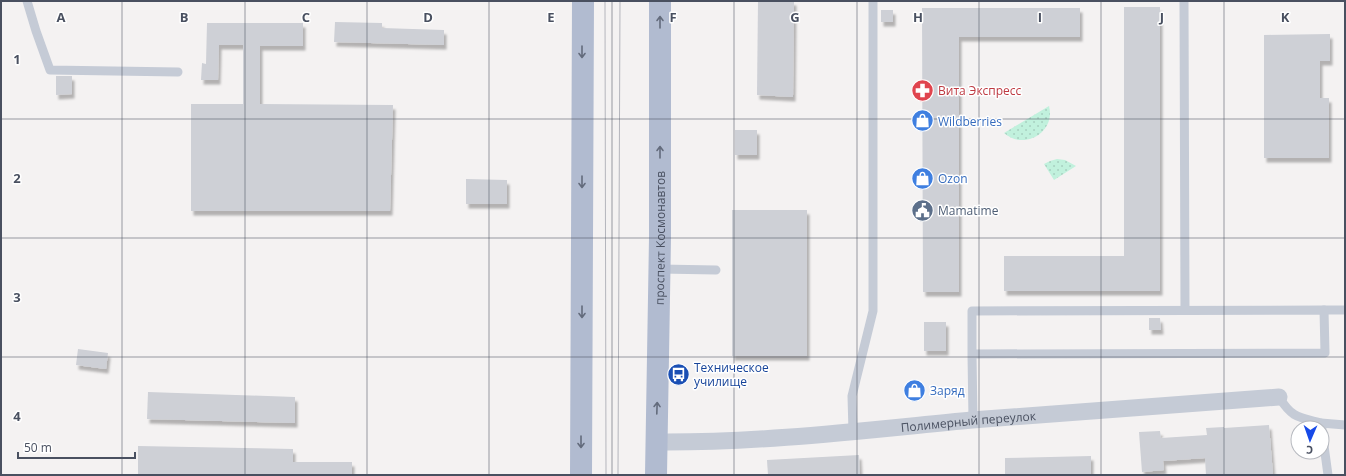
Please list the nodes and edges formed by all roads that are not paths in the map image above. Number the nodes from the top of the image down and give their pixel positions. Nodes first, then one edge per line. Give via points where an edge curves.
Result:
1 (27, 1) edge
2 (582, 1) edge
3 (660, 1) edge
4 (873, 1) edge
5 (1184, 1) edge
6 (178, 72) dead end
7 (660, 270) junction
8 (716, 270) dead end
9 (1185, 310) junction
10 (1324, 310) junction
11 (1345, 310) edge
12 (972, 354) junction
13 (1279, 397) joint
14 (973, 420) junction
15 (1304, 420) edge
16 (1345, 425) edge
17 (1330, 426) edge
18 (853, 432) junction
19 (656, 442) junction
20 (1326, 460) edge
21 (581, 475) edge
22 (656, 475) edge
23 (1328, 475) edge

1 - 6 lane via 50,70
2 -> 21 main road
7 -> 3 main road, проспект Космонавтов
4 - 18 lane via 873,311 852,396
5 - 9 lane
7 - 8 lane
19 -> 7 main road, проспект Космонавтов
9 - 10 lane
9 - 12 lane via 972,311
10 - 11 lane
10 - 12 lane via 1325,353
12 - 14 lane
13 - 14 street, Полимерный переулок
13 - 15 lane via 1286,408
14 - 18 street, Полимерный переулок
16 - 17 lane
18 - 19 street, Полимерный переулок via 696,443
19 - 22 main road, проспект Космонавтов
20 - 23 lane

